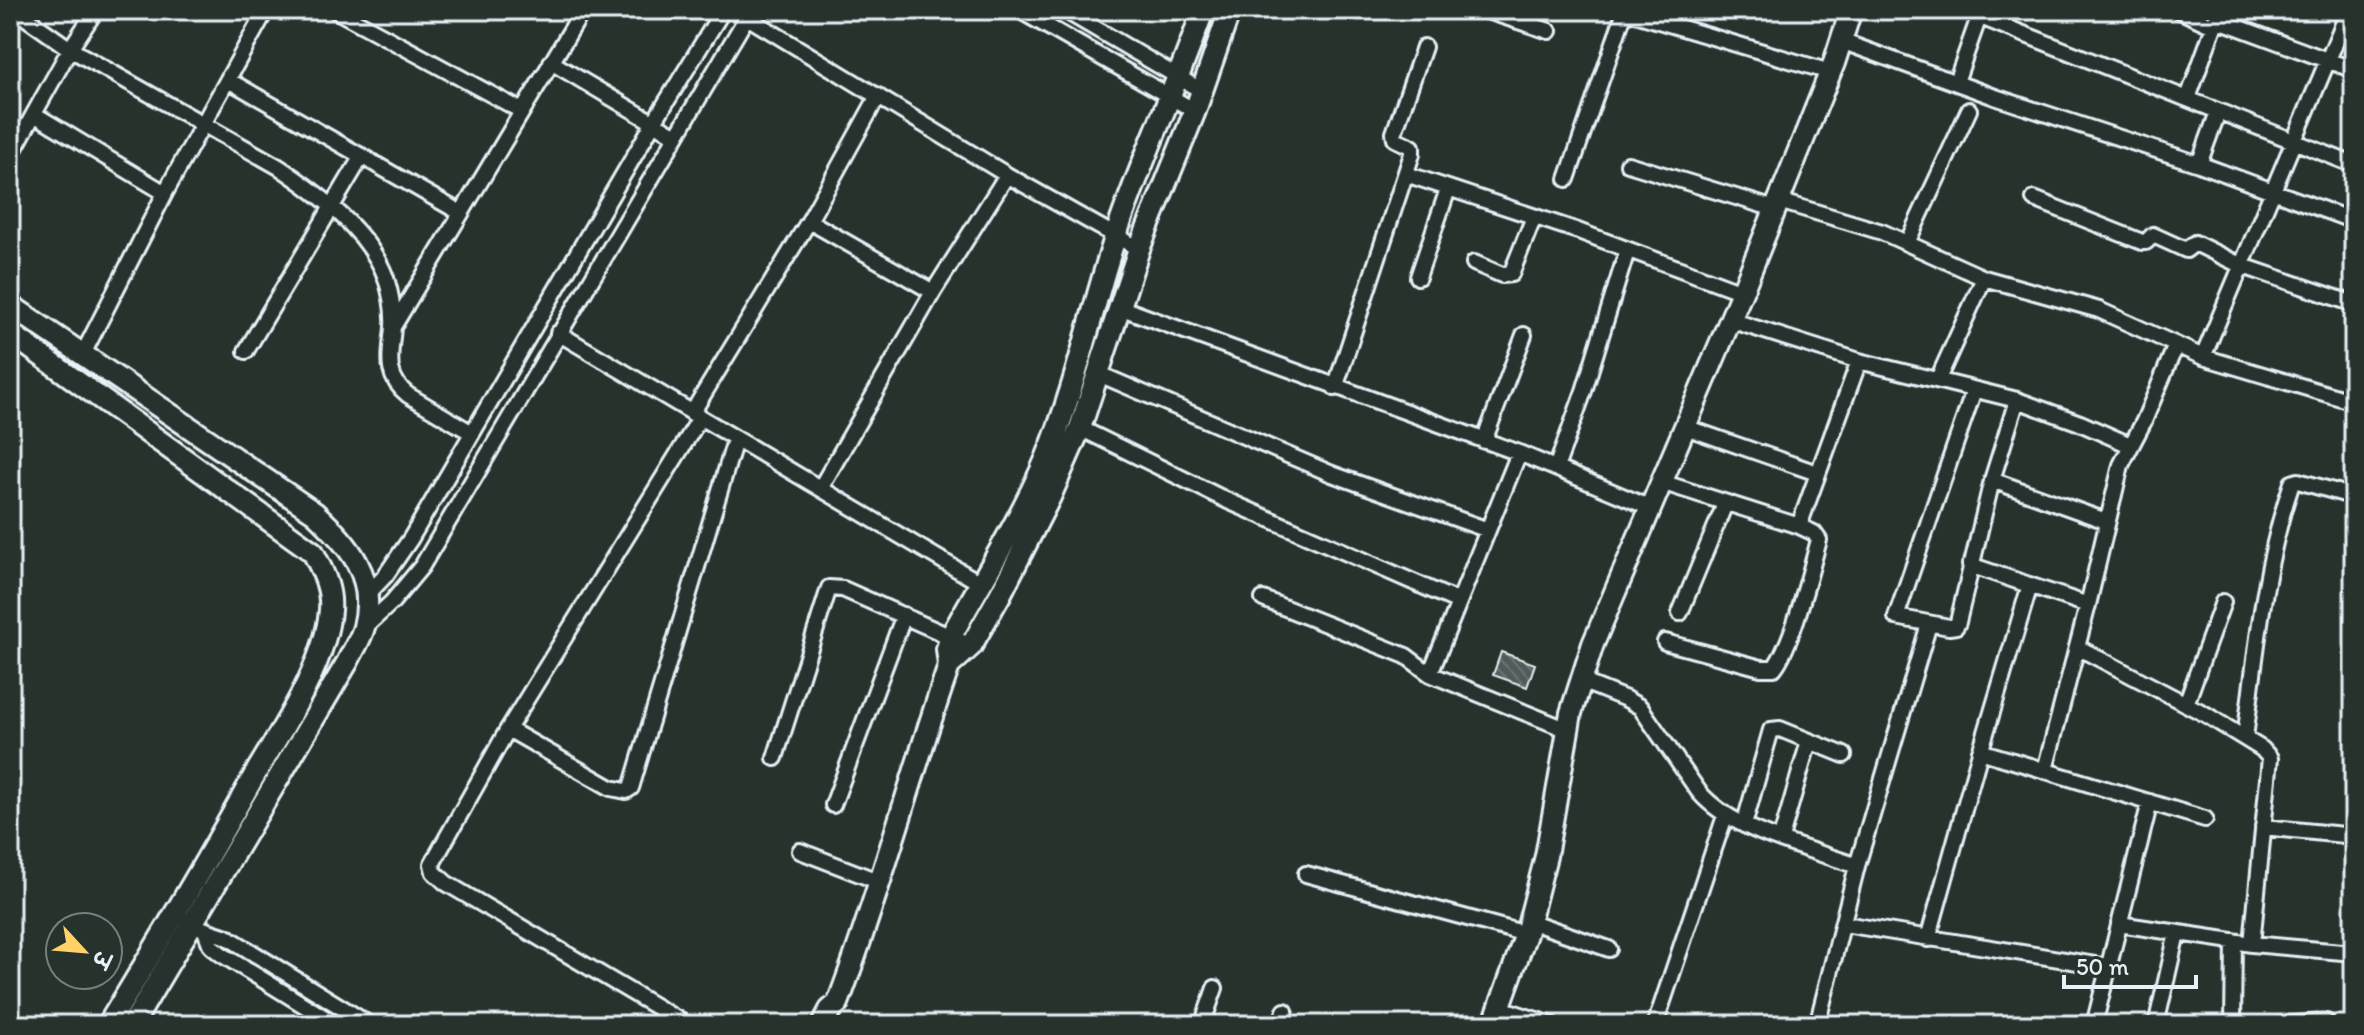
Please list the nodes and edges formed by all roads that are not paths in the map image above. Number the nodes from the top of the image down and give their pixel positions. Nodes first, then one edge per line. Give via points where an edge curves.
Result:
1 (15, 10) edge
2 (96, 10) edge
3 (266, 10) edge
4 (335, 10) edge
5 (583, 10) edge
6 (723, 10) edge
7 (1019, 10) edge
8 (1064, 10) edge
9 (1203, 10) edge
10 (1230, 10) edge
11 (1484, 10) edge
12 (1624, 10) edge
13 (1851, 10) edge
14 (1963, 10) edge
15 (2178, 10) edge
16 (2349, 10) edge
17 (749, 13) edge
18 (1979, 17) junction
19 (2216, 18) edge
20 (1549, 31) dead end
21 (1841, 41) junction
22 (1424, 47) dead end
23 (70, 49) junction
24 (2328, 61) junction
25 (551, 62) junction
26 (2354, 70) edge
27 (1830, 72) junction
28 (228, 80) junction
29 (1956, 82) junction
30 (1175, 88) junction
31 (1202, 91) junction
32 (878, 96) junction
33 (2188, 98) junction
34 (1969, 110) dead end
35 (522, 111) junction
36 (1195, 111) junction
37 (2218, 112) junction
38 (34, 114) junction
39 (654, 122) junction
40 (202, 126) junction
41 (676, 136) junction
42 (2295, 143) junction
43 (362, 156) junction
44 (10, 157) edge
45 (1628, 164) dead end
46 (2199, 164) junction
47 (2354, 165) edge
48 (1406, 174) junction
49 (1007, 175) junction
50 (1567, 179) dead end
51 (1448, 189) junction
52 (2274, 192) junction
53 (165, 193) junction
54 (2034, 199) dead end
55 (1777, 205) junction
56 (331, 208) junction
57 (461, 213) junction
58 (1534, 217) junction
59 (809, 221) junction
60 (2354, 221) edge
61 (1116, 237) junction
62 (1907, 243) junction
63 (1139, 249) junction
64 (1627, 251) junction
65 (1474, 263) dead end
66 (2240, 265) junction
67 (1418, 277) dead end
68 (1984, 278) junction
69 (933, 292) junction
70 (1742, 292) junction
71 (2354, 304) edge
72 (10, 305) edge
73 (1119, 307) junction
74 (1730, 320) junction
75 (393, 328) junction
76 (10, 333) edge
77 (558, 333) junction
78 (1524, 335) dead end
79 (2176, 345) junction
80 (246, 351) dead end
81 (83, 354) junction
82 (2203, 357) junction
83 (1859, 361) junction
84 (1099, 374) junction
85 (1938, 379) junction
86 (1335, 388) junction
87 (1974, 390) junction
88 (2017, 400) junction
89 (2354, 402) edge
90 (696, 415) junction
91 (1685, 427) junction
92 (1080, 428) junction
93 (472, 433) junction
94 (735, 440) junction
95 (1484, 441) junction
96 (2130, 445) junction
97 (1519, 453) junction
98 (1556, 468) junction
99 (1817, 473) junction
100 (1992, 480) junction
101 (1661, 482) junction
102 (821, 487) junction
103 (1041, 493) junction
104 (2348, 495) dead end
105 (1725, 504) junction
106 (1651, 508) junction
107 (2106, 521) junction
108 (1799, 526) junction
109 (1488, 530) junction
110 (1020, 533) junction
111 (1970, 565) junction
112 (980, 583) junction
113 (2030, 585) junction
114 (368, 594) junction
115 (1263, 599) dead end
116 (1459, 602) junction
117 (2223, 602) dead end
118 (2088, 605) junction
119 (1680, 613) dead end
120 (904, 615) junction
121 (1929, 624) junction
122 (364, 628) junction
123 (951, 636) junction
124 (1665, 642) dead end
125 (971, 646) junction
126 (2077, 647) junction
127 (949, 666) junction
128 (1430, 674) junction
129 (1581, 681) junction
130 (2186, 704) junction
131 (508, 729) junction
132 (1568, 730) junction
133 (2245, 738) junction
134 (1809, 741) junction
135 (1980, 751) junction
136 (1844, 755) dead end
137 (775, 758) dead end
138 (2045, 770) junction
139 (2150, 802) junction
140 (833, 805) dead end
141 (1725, 816) junction
142 (2205, 819) dead end
143 (1744, 825) junction
144 (2263, 827) junction
145 (2354, 836) edge
146 (1781, 838) junction
147 (800, 851) dead end
148 (1857, 866) junction
149 (1306, 874) dead end
150 (880, 882) junction
151 (191, 924) junction
152 (1844, 924) junction
153 (2119, 924) junction
154 (1527, 927) junction
155 (2177, 933) junction
156 (1928, 939) junction
157 (2234, 941) junction
158 (2252, 944) junction
159 (1609, 949) dead end
160 (2354, 953) edge
161 (2108, 967) junction
162 (1215, 988) dead end
163 (838, 1003) junction
164 (1497, 1016) edge
165 (2326, 1022) dead end
166 (108, 1025) edge
167 (132, 1025) edge
168 (336, 1025) edge
169 (370, 1025) edge
170 (687, 1025) edge
171 (822, 1025) edge
172 (838, 1025) edge
173 (1202, 1025) edge
174 (1552, 1025) edge
175 (1655, 1025) edge
176 (1817, 1025) edge
177 (2094, 1025) edge
178 (2156, 1025) edge
179 (2233, 1025) edge
180 (2280, 1025) edge

1 - 23 street
2 - 23 street
3 - 28 street
4 - 35 street
5 - 25 street
6 - 39 street
7 - 30 street
8 - 30 street
9 - 30 street
10 - 31 street
11 - 20 street
12 - 27 street
12 - 50 street
13 - 21 street
14 - 18 street
15 - 19 street
16 - 24 street
17 - 32 street
17 - 41 street
18 - 29 street
18 - 33 street
19 - 24 street
19 - 33 street
21 - 27 street
21 - 29 street
22 - 48 street via 1394,133 1413,150
23 - 38 street
23 - 40 street
24 - 26 street
24 - 42 street
25 - 35 street
25 - 39 street
27 - 55 street
28 - 40 street
28 - 43 street
29 - 46 street
30 - 31 street
30 - 36 street
30 - 61 street
31 - 36 street
32 - 49 street
32 - 59 street
33 - 37 street
34 - 62 street
35 - 57 street
36 - 63 street
37 - 42 street
37 - 46 street
38 - 44 street
38 - 53 street
39 - 41 street
39 - 93 street
40 - 53 street
40 - 56 street via 279,167
41 - 77 street
42 - 47 street
42 - 52 street
43 - 56 street
43 - 57 street
45 - 55 street
46 - 52 street
48 - 51 street
48 - 86 street
49 - 61 street
49 - 69 street
51 - 58 street
51 - 67 street
52 - 60 street
52 - 66 street
53 - 81 street
54 - 66 street via 2142,242 2153,235 2186,250 2195,243
55 - 62 street via 1862,224
55 - 70 street
56 - 75 street via 379,261 393,303
56 - 80 street
57 - 75 street
58 - 64 street
58 - 65 street via 1511,274
59 - 69 street
59 - 90 street
61 - 63 street
61 - 103 street
62 - 68 street
63 - 73 street
64 - 70 street
64 - 98 street
66 - 71 street
66 - 82 street
68 - 79 street via 2099,310
68 - 85 street
69 - 102 street
70 - 74 street
72 - 81 street
73 - 84 street
73 - 86 street
74 - 83 street
74 - 91 street
75 - 93 street via 389,364 399,388
76 - 151 street via 313,552 328,581 331,609 304,689
77 - 90 street
77 - 122 street via 422,566
78 - 95 street
79 - 82 street
79 - 96 street
81 - 114 street via 315,513 346,542
82 - 89 street
83 - 85 street
83 - 99 street
84 - 92 street
84 - 109 street via 1332,474
85 - 87 street
86 - 95 street
87 - 88 street
87 - 121 street via 1896,617
88 - 96 street
88 - 100 street
90 - 94 street
90 - 131 street
91 - 99 street
91 - 101 street
92 - 103 street
92 - 116 street via 1228,501
93 - 114 street via 404,549
94 - 102 street
94 - 131 street via 631,788 611,788
95 - 97 street
96 - 107 street
97 - 98 street
97 - 109 street
98 - 106 street
99 - 108 street
100 - 107 street
100 - 111 street
101 - 105 street
101 - 106 street
102 - 112 street
103 - 110 street
104 - 133 street via 2292,483 2260,622
105 - 108 street
105 - 119 street
106 - 129 street
107 - 118 street
108 - 124 street via 1819,540 1774,668
109 - 116 street
110 - 112 street
110 - 125 street
111 - 113 street
111 - 121 street via 1956,626
112 - 123 street
113 - 118 street
113 - 135 street
114 - 122 street
115 - 128 street via 1406,656
116 - 128 street
117 - 130 street
118 - 126 street
120 - 123 street
120 - 137 street via 829,588
120 - 140 street
121 - 148 street
122 - 151 street
123 - 125 street
123 - 127 street
125 - 127 street
126 - 130 street
126 - 138 street
127 - 150 street
128 - 132 street
129 - 132 street
129 - 141 street via 1645,712 1699,792
130 - 133 street
131 - 170 street via 434,855 434,872
132 - 154 street via 1546,856
133 - 144 street via 2270,758
134 - 136 street
134 - 143 street via 1771,730
134 - 146 street
135 - 138 street
135 - 156 street
138 - 139 street
139 - 142 street
139 - 153 street
141 - 143 street
141 - 175 street
143 - 146 street
144 - 145 street
144 - 158 street
146 - 148 street
147 - 150 street
148 - 152 street
149 - 154 street
150 - 163 street
151 - 166 street
151 - 167 street
151 - 168 street via 221,954
151 - 169 street via 229,938
152 - 156 street
152 - 176 street
153 - 155 street
153 - 161 street
154 - 159 street
154 - 164 street
155 - 157 street
155 - 178 street
156 - 161 street
157 - 158 street
157 - 179 street
158 - 160 street
161 - 177 street
162 - 173 street
163 - 171 street
163 - 172 street
164 - 174 street
165 - 180 street

